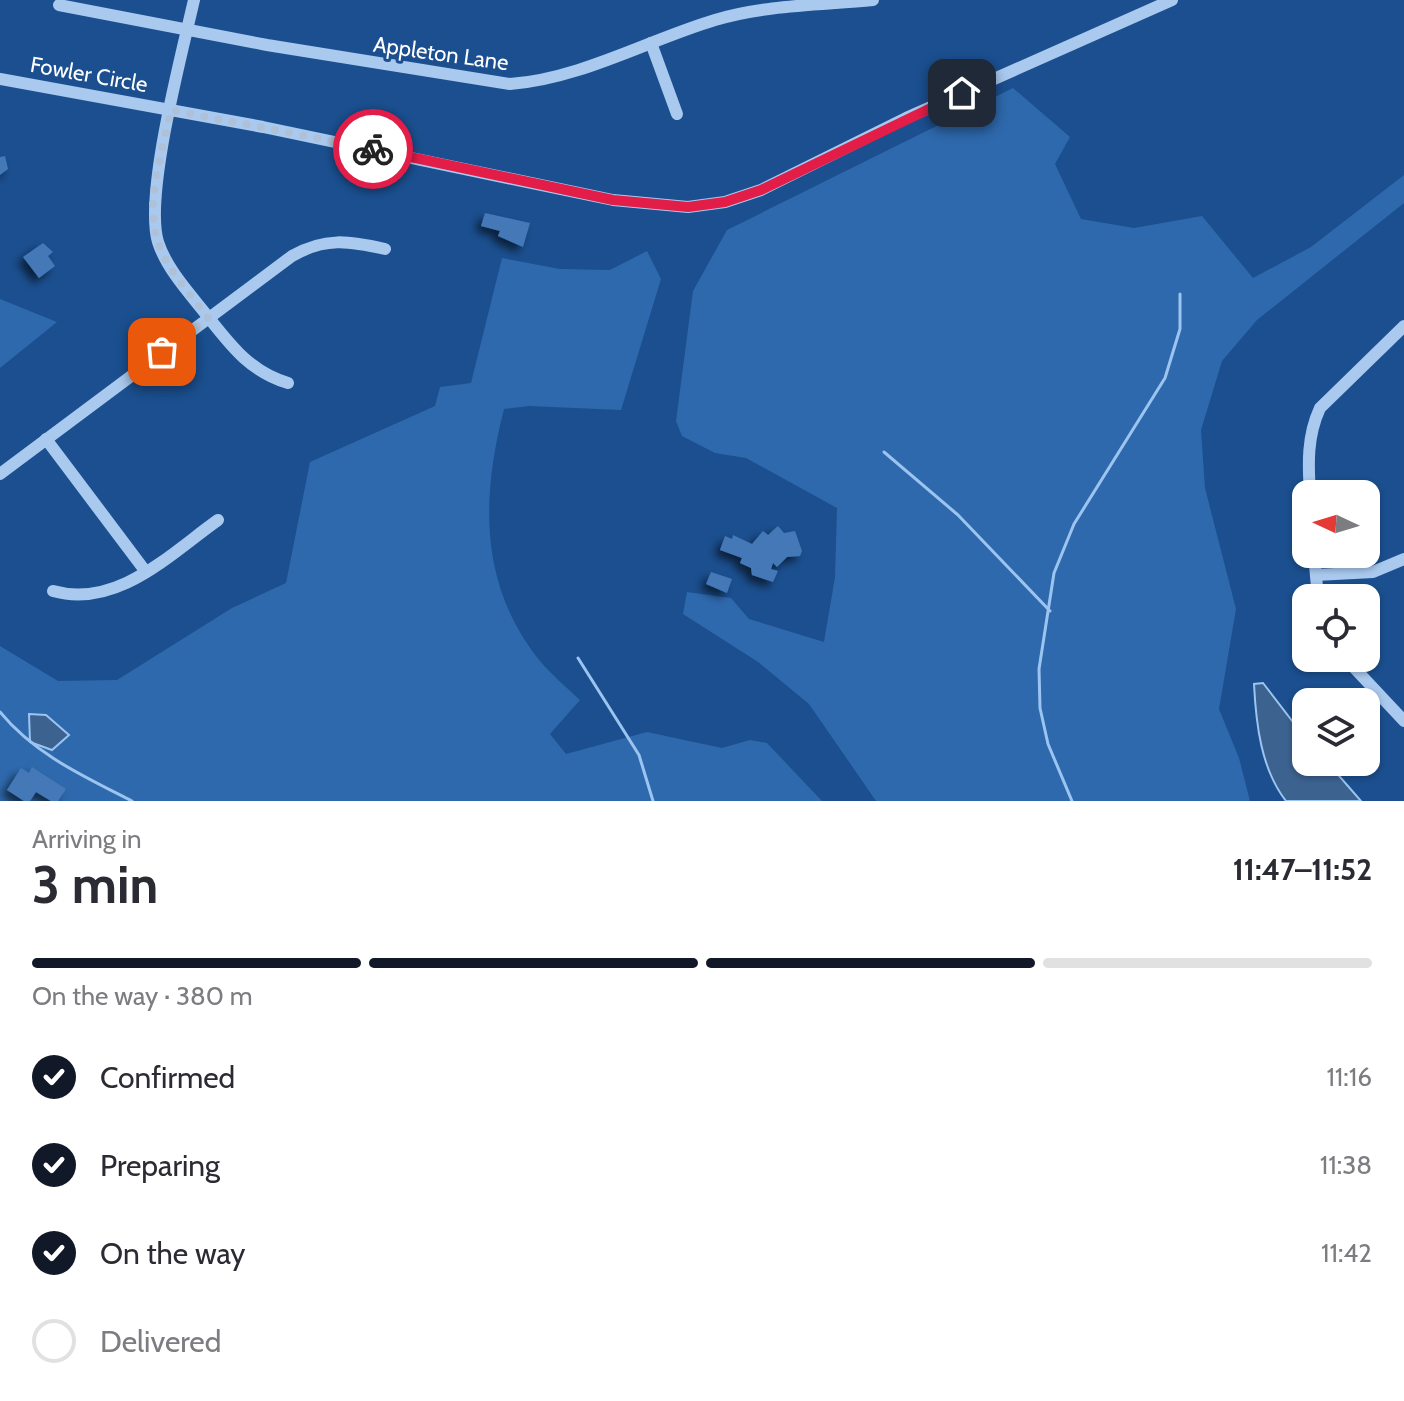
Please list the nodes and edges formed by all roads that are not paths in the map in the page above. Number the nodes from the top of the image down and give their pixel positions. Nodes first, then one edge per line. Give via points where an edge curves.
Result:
1 (194, 0) edge
2 (873, 0) edge
3 (1172, 0) edge
4 (59, 5) dead end
5 (187, 28) junction
6 (651, 43) junction
7 (0, 79) edge
8 (171, 110) junction
9 (677, 114) dead end
10 (385, 249) dead end
11 (208, 318) junction
12 (1404, 326) edge
13 (288, 383) dead end
14 (46, 439) junction
15 (0, 474) edge
16 (1310, 480) edge
17 (218, 520) dead end
18 (1404, 559) edge
19 (1315, 568) edge
20 (146, 572) junction
21 (1316, 575) junction
22 (1317, 584) edge
23 (53, 591) dead end
24 (1358, 672) edge
25 (1404, 721) edge

1 - 5 street
2 - 6 street, Appleton Lane via 751,12
3 - 8 street, Fowler Circle via 906,118 761,190 707,205 613,200
4 - 5 street, Appleton Lane
5 - 6 street, Appleton Lane via 510,84 546,78
5 - 8 street
6 - 9 street
7 - 8 street, Fowler Circle
8 - 11 street via 154,227 168,263
10 - 11 street via 333,240 312,245
11 - 13 street via 250,365
11 - 14 street
12 - 16 street via 1320,408 1312,426
14 - 15 street
14 - 20 street
17 - 20 street
18 - 21 street via 1373,572
19 - 21 street
20 - 23 street via 94,595
21 - 22 street
24 - 25 street

